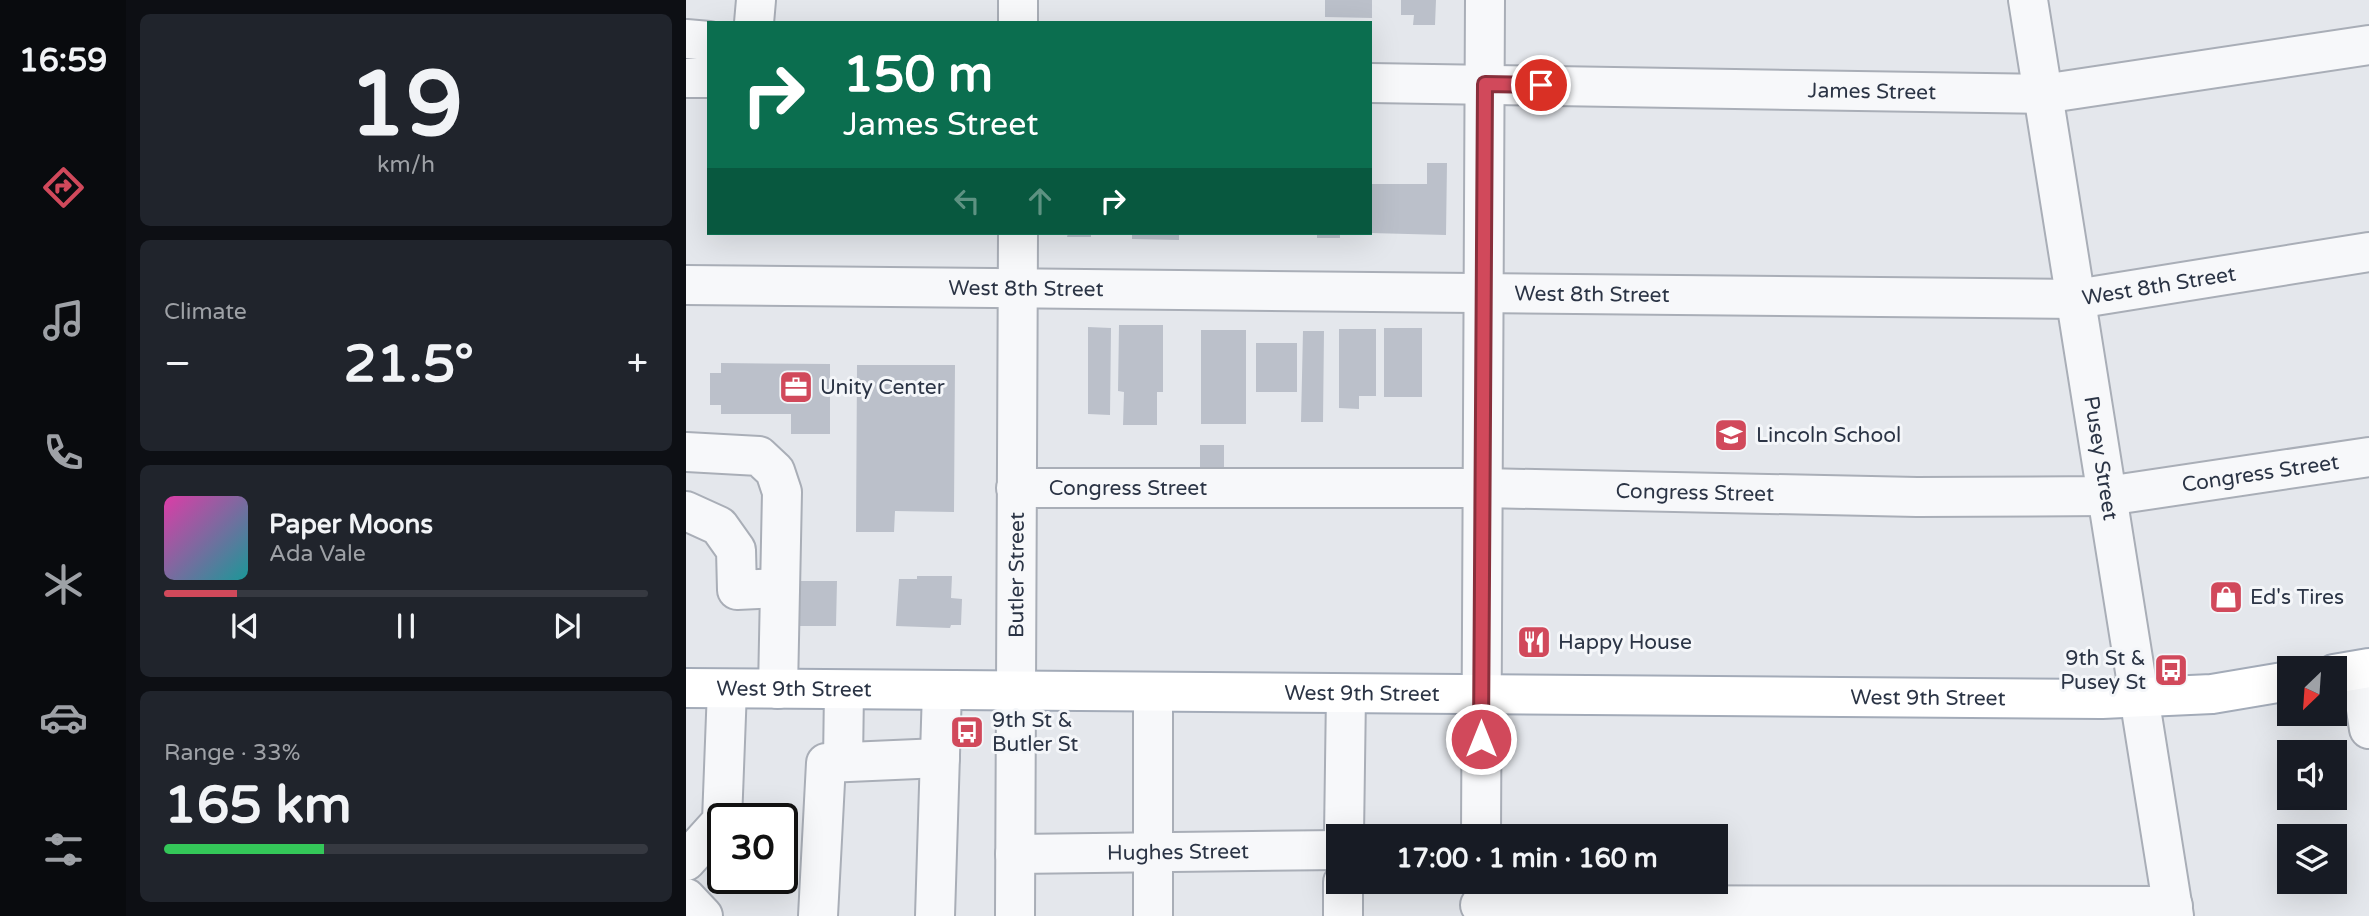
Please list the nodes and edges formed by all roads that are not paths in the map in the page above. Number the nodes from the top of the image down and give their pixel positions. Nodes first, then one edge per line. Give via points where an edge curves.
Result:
1 (756, 0) edge
2 (1018, 0) edge
3 (1485, 0) edge
4 (2028, 0) edge
5 (754, 21) edge
6 (1018, 21) edge
7 (686, 39) edge
8 (707, 41) edge
9 (2369, 45) edge
10 (686, 78) edge
11 (707, 78) edge
12 (1372, 83) edge
13 (1485, 84) junction
14 (2043, 94) junction
15 (1018, 235) edge
16 (2369, 252) edge
17 (686, 285) edge
18 (1017, 288) junction
19 (1483, 293) junction
20 (2076, 299) junction
21 (686, 452) edge
22 (2369, 457) edge
23 (1016, 488) junction
24 (1483, 488) junction
25 (2107, 496) junction
26 (686, 511) edge
27 (780, 588) junction
28 (2355, 671) edge
29 (2277, 683) edge
30 (686, 688) edge
31 (727, 688) junction
32 (778, 689) junction
33 (844, 690) junction
34 (942, 690) junction
35 (1016, 691) junction
36 (1153, 692) junction
37 (1346, 694) junction
38 (1481, 695) junction
39 (2140, 699) junction
40 (2369, 729) edge
41 (940, 758) junction
42 (835, 762) junction
43 (1344, 824) edge
44 (1480, 824) edge
45 (1326, 850) edge
46 (1153, 852) junction
47 (1015, 853) junction
48 (686, 861) edge
49 (1343, 894) edge
50 (686, 898) edge
51 (1480, 901) edge
52 (1947, 911) edge
53 (2003, 911) edge
54 (2174, 911) edge
55 (703, 916) edge
56 (818, 916) edge
57 (935, 916) edge
58 (1015, 916) edge
59 (1153, 916) edge
60 (1343, 916) edge

1 - 5 street
2 - 6 street
3 - 13 street
4 - 14 street, Pusey Street
7 - 8 street
9 - 14 street, James Street
10 - 11 street
12 - 13 street, James Street
13 - 14 street, James Street
13 - 19 street
14 - 20 street, Pusey Street
15 - 18 street, Butler Street
16 - 20 street, West 8th Street
17 - 18 street, West 8th Street
18 - 19 street, West 8th Street
18 - 23 street, Butler Street
19 - 20 street, West 8th Street
19 - 24 street
20 - 25 street, Pusey Street
21 - 27 street via 759,456 775,471 782,492
22 - 25 street, Congress Street
23 - 24 street, Congress Street
23 - 35 street, Butler Street
24 - 25 street, Congress Street via 1903,497
24 - 38 street
25 - 39 street, Pusey Street
26 - 27 street via 719,526 736,550 737,590
27 - 32 street
28 - 40 street
29 - 39 main road, West 9th Street
30 - 31 main road, West 9th Street
31 - 32 main road, West 9th Street
31 - 48 street via 722,821
32 - 33 main road, West 9th Street
33 - 34 main road, West 9th Street
33 - 42 street
34 - 35 main road, West 9th Street
34 - 41 street
35 - 36 main road, West 9th Street
35 - 47 street, Butler Street
36 - 37 main road, West 9th Street
36 - 46 street
37 - 38 main road, West 9th Street
37 - 43 street
38 - 39 main road, West 9th Street
38 - 44 street
39 - 54 street, Pusey Street
41 - 42 street
41 - 57 street
42 - 56 street
45 - 46 street, Hughes Street
46 - 47 street, Hughes Street
46 - 59 street
47 - 58 street, Butler Street
49 - 60 street
50 - 55 street
51 - 52 street
52 - 53 street
53 - 54 street

